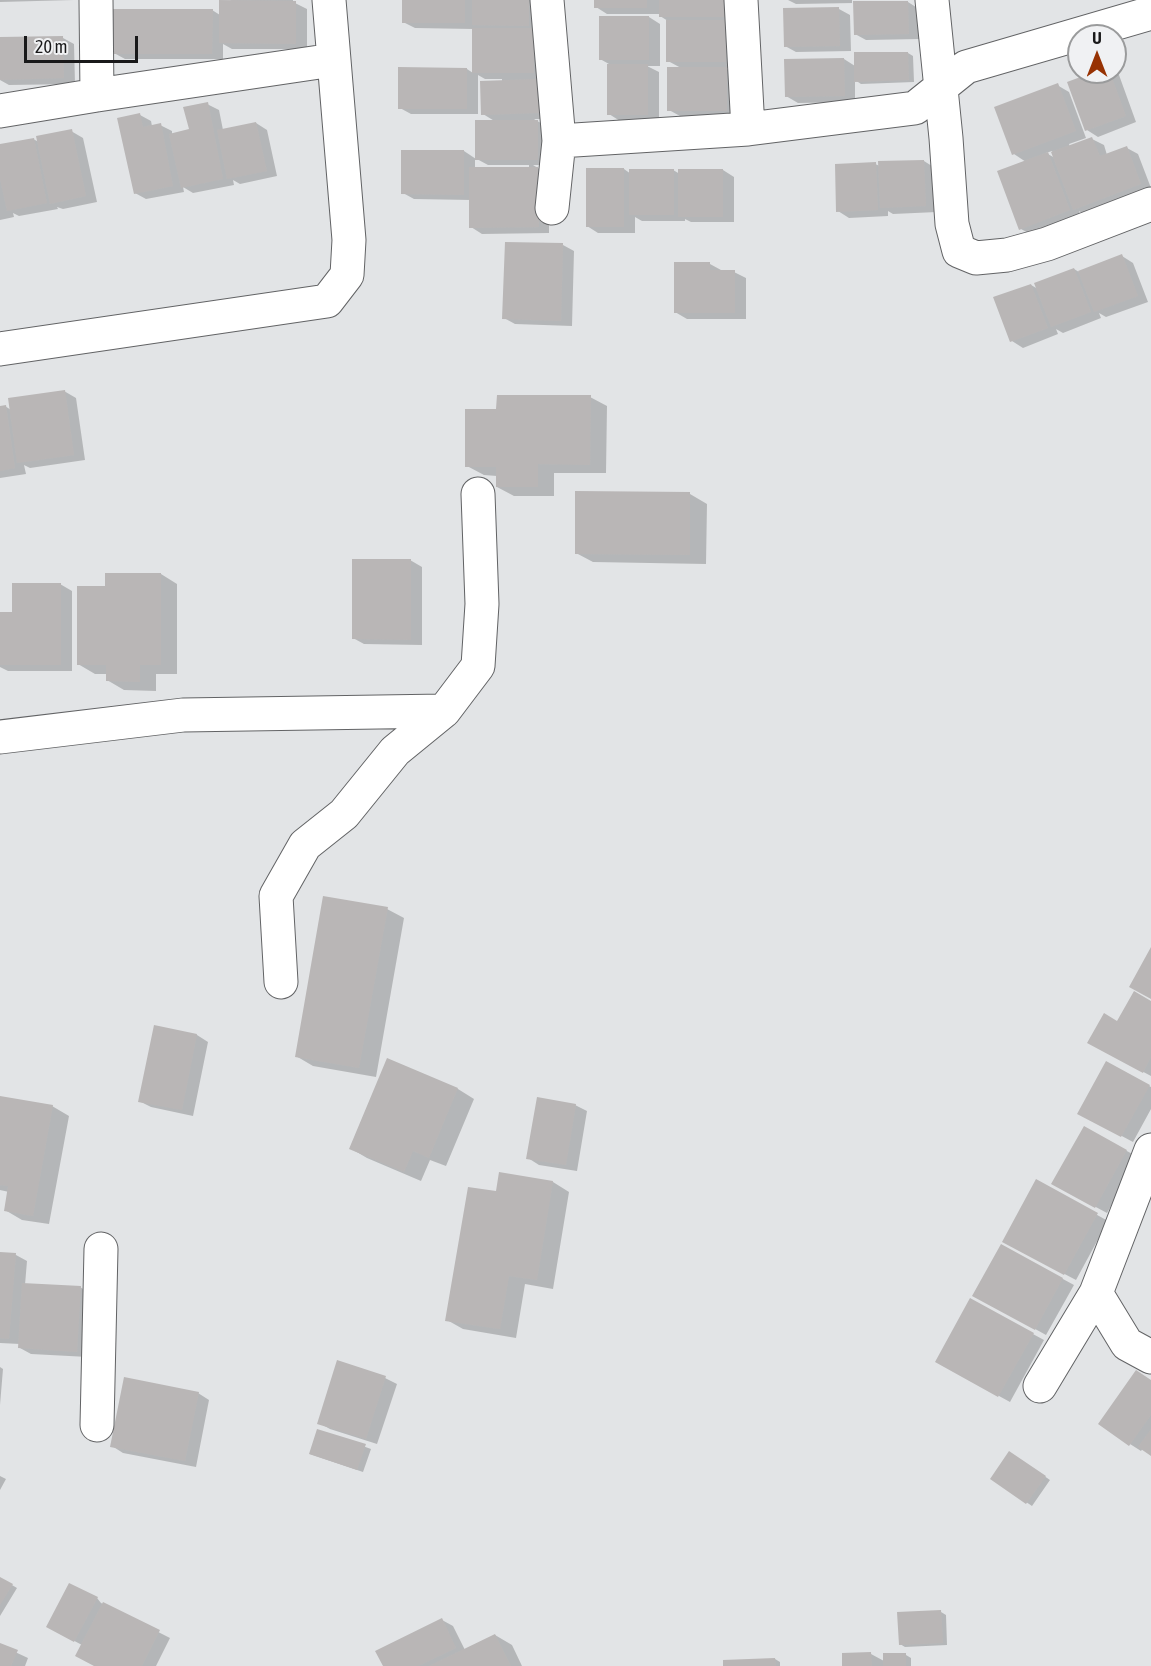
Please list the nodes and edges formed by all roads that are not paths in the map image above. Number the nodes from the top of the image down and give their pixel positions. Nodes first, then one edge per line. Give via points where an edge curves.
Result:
1 (96, 0) edge
2 (329, 0) edge
3 (547, 0) edge
4 (741, 0) edge
5 (932, 0) edge
6 (1151, 13) edge
7 (333, 60) junction
8 (941, 88) junction
9 (97, 95) junction
10 (0, 111) edge
11 (748, 129) junction
12 (559, 141) junction
13 (1151, 204) edge
14 (552, 208) dead end
15 (0, 349) edge
16 (478, 494) dead end
17 (444, 711) junction
18 (0, 737) edge
19 (281, 982) dead end
20 (1151, 1150) edge
21 (101, 1249) dead end
22 (1096, 1293) junction
23 (1151, 1357) edge
24 (1040, 1386) dead end
25 (97, 1425) dead end

1 - 9 street
2 - 7 street
3 - 12 street
4 - 11 street
5 - 8 street
6 - 8 street via 966,67
7 - 9 street
7 - 15 street via 349,240 347,275 327,301
8 - 11 street via 915,108
8 - 13 street via 952,224 959,251 976,258 1007,255
9 - 10 street
11 - 12 street
12 - 14 street
16 - 17 street via 482,604 478,666
17 - 18 street via 183,715
17 - 19 street via 395,751 344,814 305,845 276,896
20 - 22 street
21 - 25 street
22 - 23 street via 1127,1344
22 - 24 street

